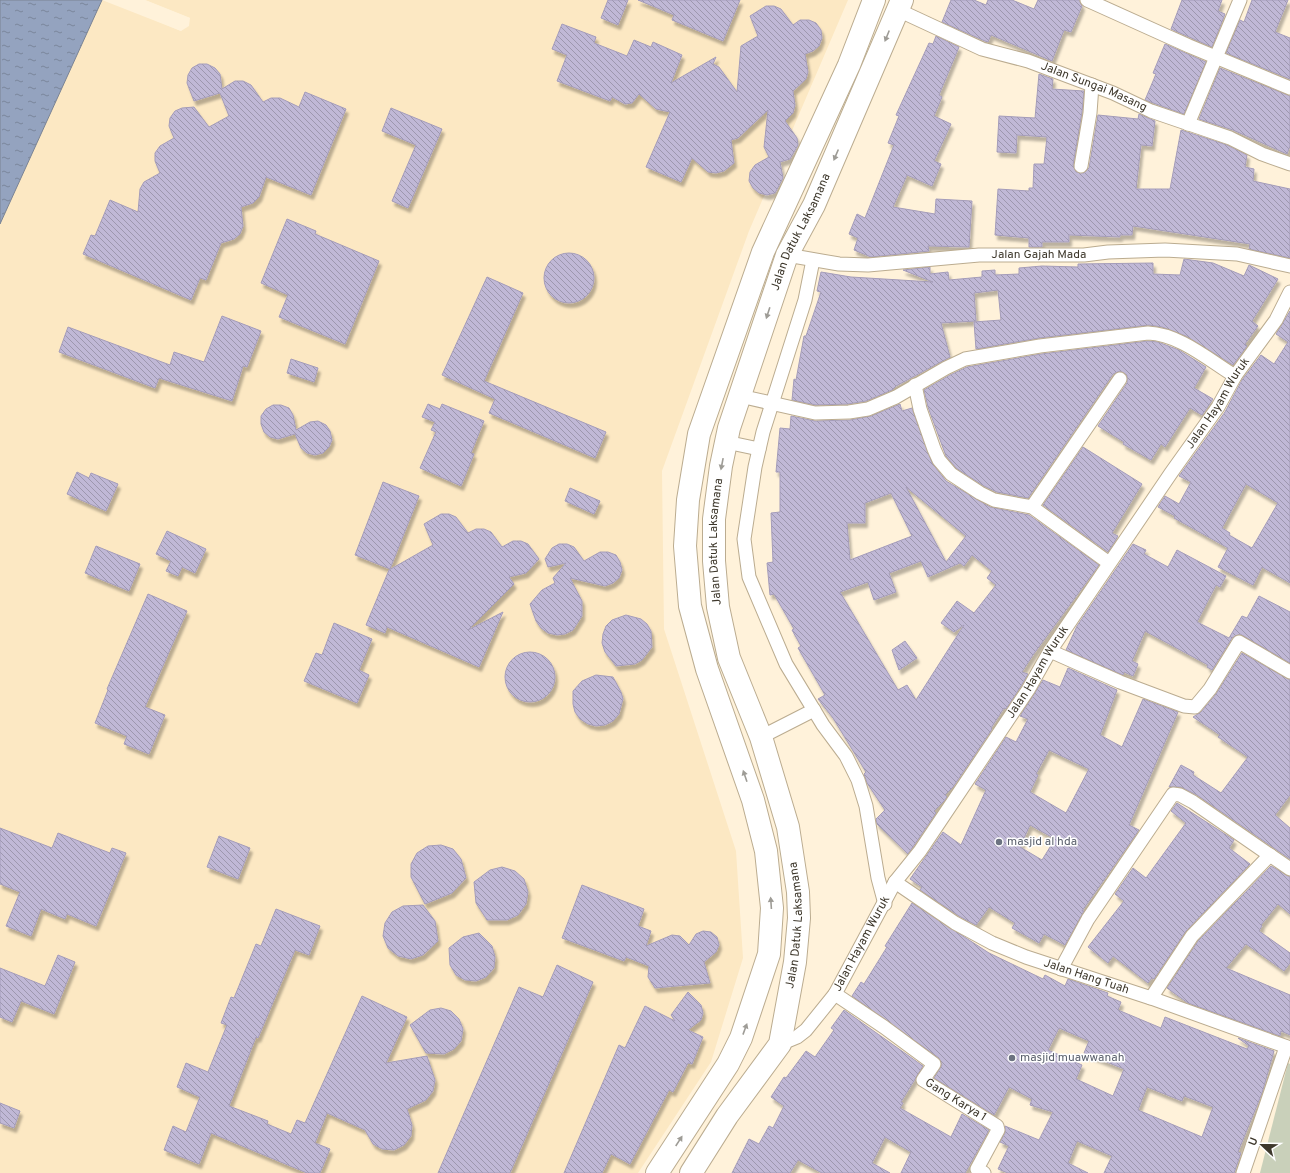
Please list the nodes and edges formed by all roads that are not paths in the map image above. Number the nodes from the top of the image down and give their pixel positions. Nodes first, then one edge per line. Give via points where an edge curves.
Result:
1 (874, 0) edge
2 (1086, 0) edge
3 (1240, 0) edge
4 (900, 5) edge
5 (1217, 56) junction
6 (1092, 85) junction
7 (1290, 88) edge
8 (1188, 124) junction
9 (1290, 164) edge
10 (1081, 166) dead end
11 (787, 256) junction
12 (813, 260) junction
13 (1290, 266) edge
14 (1290, 292) edge
15 (732, 337) junction
16 (757, 346) junction
17 (1235, 376) junction
18 (1120, 379) dead end
19 (915, 385) junction
20 (740, 396) junction
21 (772, 404) junction
22 (726, 442) junction
23 (759, 449) junction
24 (1032, 507) junction
25 (1109, 563) junction
26 (1050, 651) junction
27 (1290, 672) edge
28 (814, 710) junction
29 (761, 737) junction
30 (1270, 855) junction
31 (1290, 869) edge
32 (896, 882) junction
33 (885, 904) junction
34 (1061, 968) junction
35 (835, 994) junction
36 (1151, 998) junction
37 (780, 1044) junction
38 (1288, 1048) edge
39 (657, 1173) edge
40 (691, 1173) edge
41 (984, 1173) edge
42 (1243, 1173) edge

1 - 15 highway, Jalan Datuk Laksamana via 849,65 763,252
2 - 5 street
3 - 5 street
4 - 6 street, Jalan Sungai Masang via 982,48 1028,61
4 -> 11 highway, Jalan Datuk Laksamana via 814,205
5 - 7 street
5 - 8 street
6 - 8 street, Jalan Sungai Masang
6 - 10 street
8 - 9 street, Jalan Sungai Masang via 1230,138
11 - 12 street, Jalan Gajah Mada
11 -> 16 highway, Jalan Datuk Laksamana
12 - 13 street, Jalan Gajah Mada via 868,265 979,254 1084,255 1165,250 1237,254
12 - 21 street via 806,300
14 - 17 street, Jalan Hayam Wuruk via 1276,320
15 - 16 highway
39 -> 15 highway, Jalan Datuk Laksamana via 728,1064 741,1038 769,954 772,908 766,851 753,800 707,669 690,606 685,546 688,500 699,434
16 - 20 highway, Jalan Datuk Laksamana
17 - 19 street via 1190,348 1158,334 1148,333 1040,346 965,359
17 - 25 street, Jalan Hayam Wuruk via 1218,407
18 - 24 street
19 - 21 street via 896,397 868,409 849,412 815,413
19 - 24 street via 920,410 934,449 939,460 951,474 994,500
20 - 21 street
20 - 22 highway, Jalan Datuk Laksamana
21 - 23 street
22 - 23 street
22 -> 29 highway, Jalan Datuk Laksamana via 714,519 718,607 729,658
23 - 28 street via 744,539 749,577 786,664
24 - 25 street
25 - 26 street, Jalan Hayam Wuruk
26 - 27 street via 1120,682 1195,708 1239,642
26 - 32 street, Jalan Hayam Wuruk via 1028,690
28 - 29 street
28 - 33 street via 846,756 858,780 866,806
29 - 37 highway, Jalan Datuk Laksamana via 788,827 798,892 799,918 795,962
30 - 31 street
30 - 34 street via 1193,802 1173,794 1088,919
30 - 36 street via 1192,936
32 - 33 street, Jalan Hayam Wuruk
32 - 34 street, Jalan Hang Tuah via 955,923 986,940
33 - 35 street, Jalan Hayam Wuruk
34 - 36 street, Jalan Hang Tuah
35 - 37 street, Jalan Hayam Wuruk via 806,1030
35 - 41 street, Gang Karya 1 via 934,1064 923,1080 997,1126 998,1130 977,1169
36 - 38 street, Jalan Hang Tuah
37 - 40 highway, Jalan Datuk Laksamana via 727,1116
38 - 42 street

